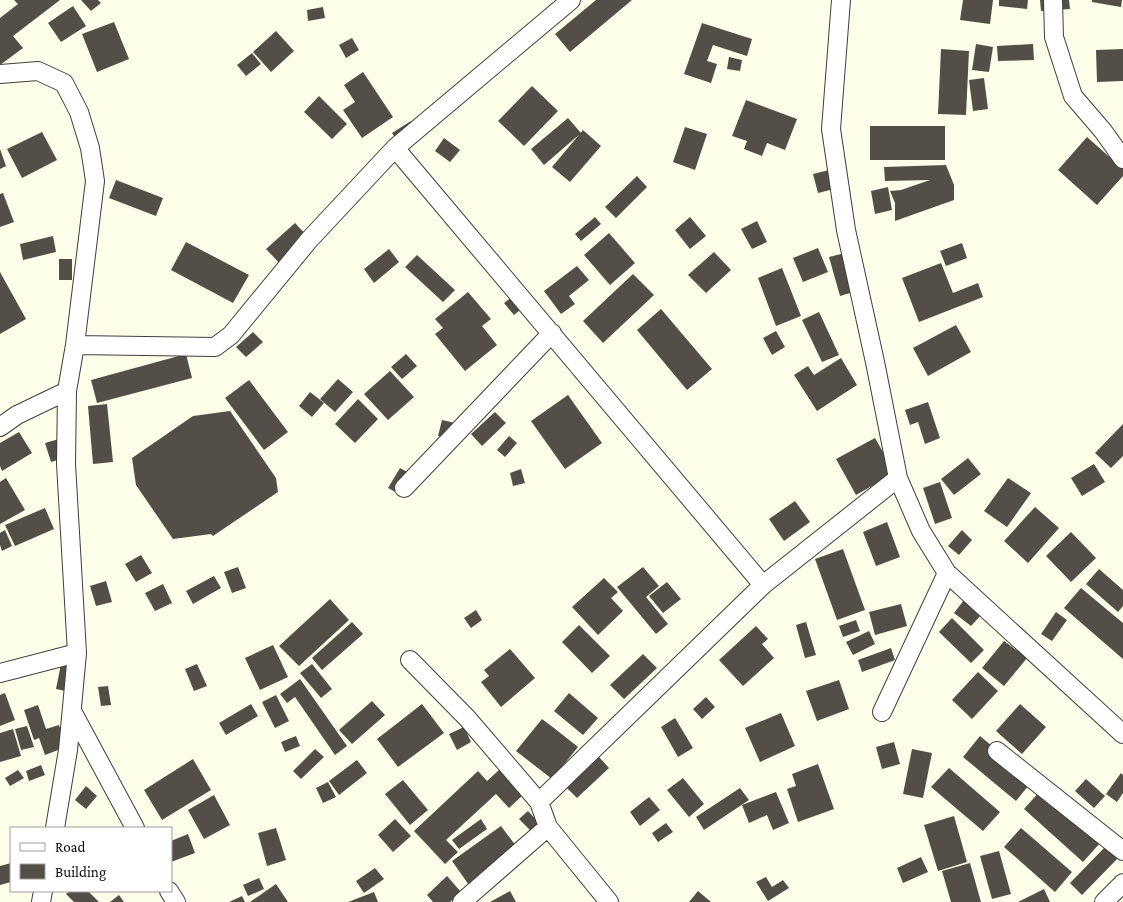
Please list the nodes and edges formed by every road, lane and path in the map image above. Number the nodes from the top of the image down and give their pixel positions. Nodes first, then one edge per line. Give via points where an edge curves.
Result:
1 (571, 0) edge
2 (841, 0) edge
3 (1053, 0) edge
4 (0, 74) edge
5 (395, 148) junction
6 (1123, 159) edge
7 (552, 334) junction
8 (76, 345) junction
9 (67, 391) junction
10 (0, 427) edge
11 (898, 478) junction
12 (404, 488) dead end
13 (947, 572) junction
14 (763, 585) junction
15 (77, 653) junction
16 (410, 660) dead end
17 (0, 673) edge
18 (72, 711) junction
19 (882, 712) dead end
20 (1123, 734) edge
21 (997, 751) dead end
22 (539, 802) junction
23 (55, 827) edge
24 (134, 827) edge
25 (548, 827) junction
26 (1123, 851) edge
27 (1123, 883) edge
28 (462, 902) edge
29 (609, 902) edge
30 (1104, 902) edge

1 - 5 street
2 - 11 street via 831,129 846,230
3 - 6 street via 1054,37 1073,96
4 - 8 street via 38,71 64,84 79,112 90,148 95,181
5 - 7 street
5 - 8 street via 309,240 230,335 215,347
7 - 12 street
7 - 14 street
8 - 9 street
9 - 10 street via 16,415
9 - 15 street via 66,464
11 - 13 street via 921,531
11 - 14 street
13 - 19 street
13 - 20 street
14 - 22 street
15 - 17 street
15 - 18 street
16 - 22 street via 467,718
18 - 23 street
18 - 24 street
21 - 26 street
22 - 25 street
25 - 28 street
25 - 29 street
27 - 30 street

